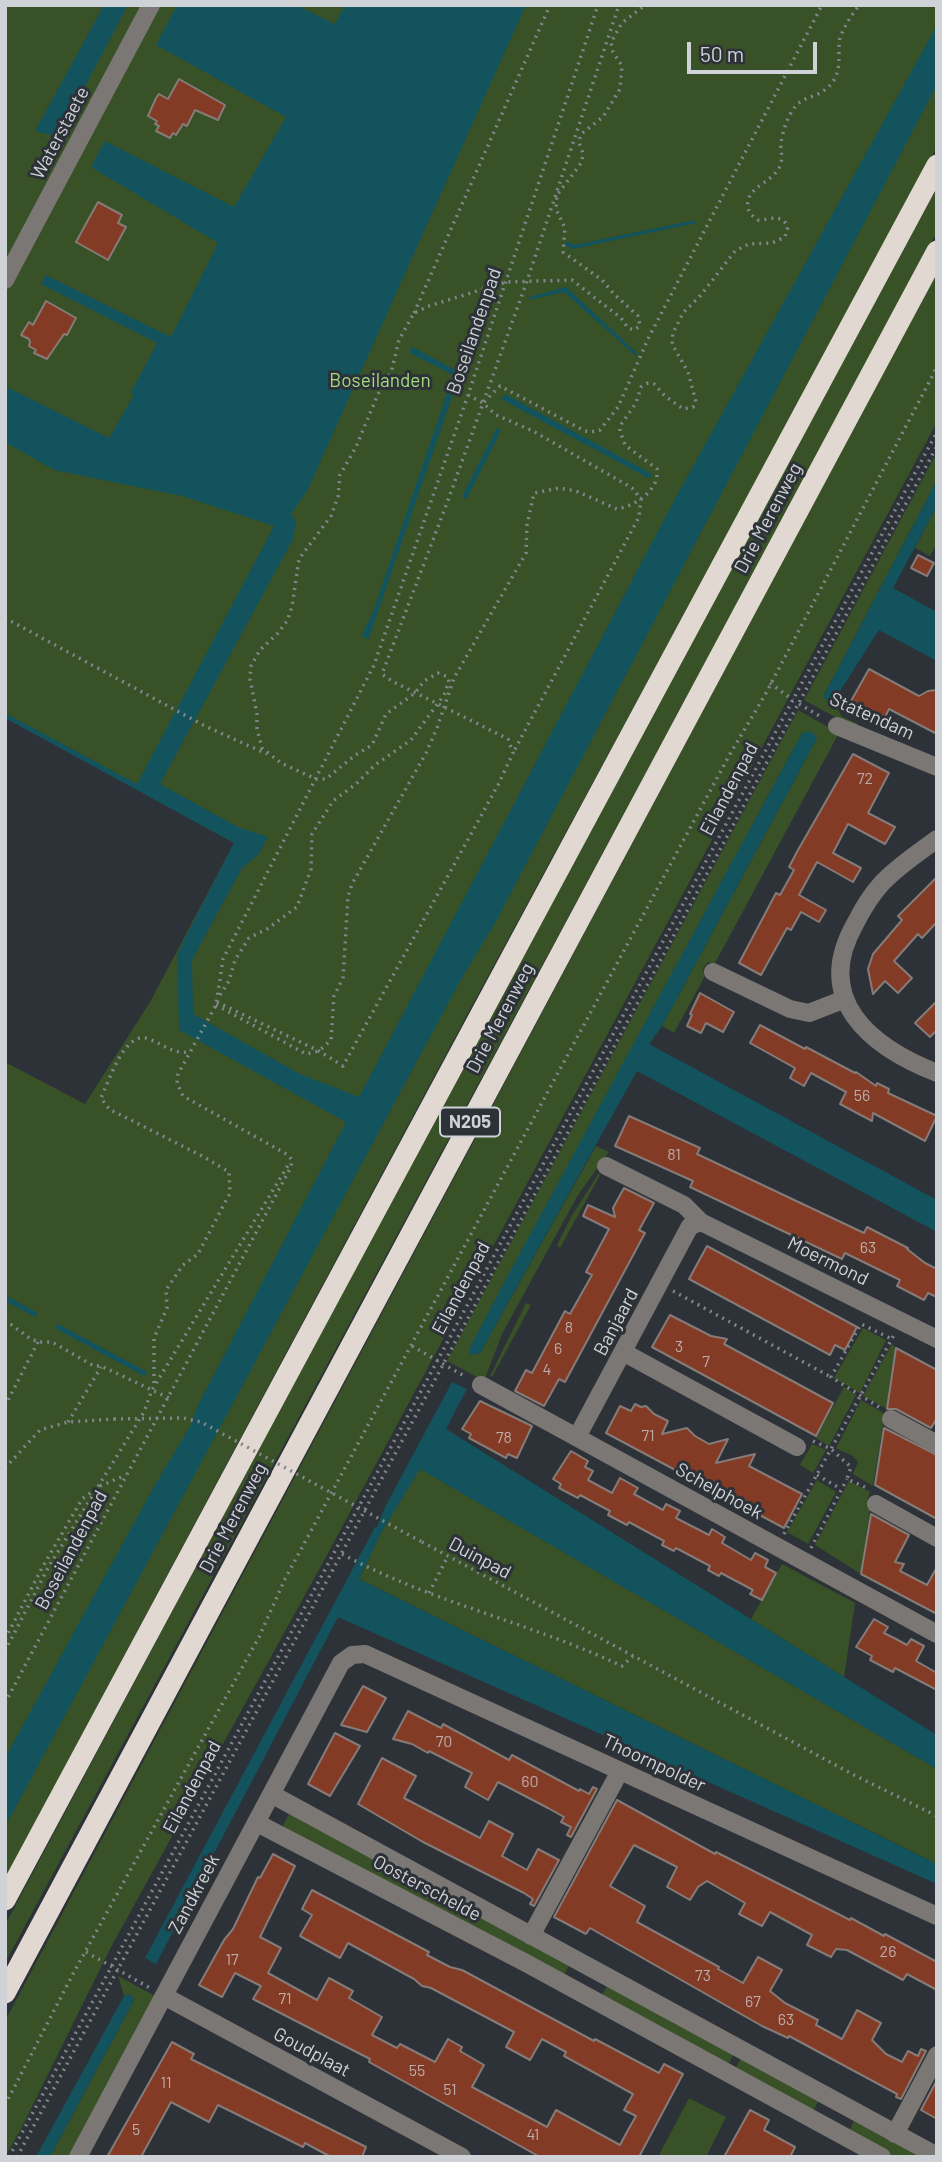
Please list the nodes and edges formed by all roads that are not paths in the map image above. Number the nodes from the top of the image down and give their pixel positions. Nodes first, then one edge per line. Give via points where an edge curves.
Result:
1 (151, 5) edge
2 (937, 164) edge
3 (937, 251) edge
4 (5, 280) edge
5 (837, 726) road end
6 (937, 767) edge
7 (937, 839) edge
8 (713, 972) dead end
9 (845, 999) junction
10 (937, 1073) edge
11 (606, 1166) dead end
12 (696, 1224) junction
13 (937, 1339) edge
14 (624, 1352) junction
15 (481, 1384) road end
16 (891, 1419) road end
17 (577, 1437) junction
18 (937, 1444) edge
19 (797, 1447) road end
20 (876, 1504) road end
21 (937, 1538) edge
22 (937, 1634) edge
23 (352, 1655) joint
24 (620, 1771) junction
25 (273, 1795) junction
26 (257, 1823) junction
27 (5, 1899) edge
28 (937, 1916) edge
29 (531, 1936) junction
30 (591, 1969) junction
31 (577, 1991) junction
32 (5, 1993) edge
33 (164, 1996) junction
34 (937, 2054) edge
35 (838, 2103) junction
36 (825, 2126) junction
37 (895, 2134) junction
38 (438, 2151) edge
39 (937, 2156) edge
40 (78, 2157) edge
41 (462, 2157) edge
42 (882, 2157) edge

1 - 4 street, Waterstaete
2 - 27 highway, Drie Merenweg / N205
3 - 32 highway, Drie Merenweg / N205
5 - 6 street, Statendam
7 - 9 street via 881,884 863,909 848,936 840,965
8 - 9 street via 790,1009 809,1013
9 - 10 street via 869,1035 906,1061
11 - 12 street, Moermond via 684,1205
12 - 13 street, Moermond
12 - 14 street, Banjaard
14 - 17 street, Banjaard
14 - 19 street
15 - 17 street, Schelphoek
16 - 18 street
17 - 22 street, Schelphoek
20 - 21 street
23 - 24 street, Thoornpolder via 365,1654
23 - 25 street, Zandkreek via 341,1663
24 - 28 street, Thoornpolder
24 - 29 street
25 - 26 street, Zandkreek
25 - 29 street, Oosterschelde
26 - 31 street, Oosterschelde
26 - 33 street, Zandkreek
29 - 30 street, Oosterschelde
30 - 31 street
30 - 35 street, Oosterschelde
31 - 36 street, Oosterschelde
33 - 38 street, Goudplaat
33 - 40 street, Zandkreek
34 - 37 street
35 - 36 street
35 - 37 street, Oosterschelde
36 - 42 street, Oosterschelde
37 - 39 street, Oosterschelde
38 - 41 street, Goudplaat

